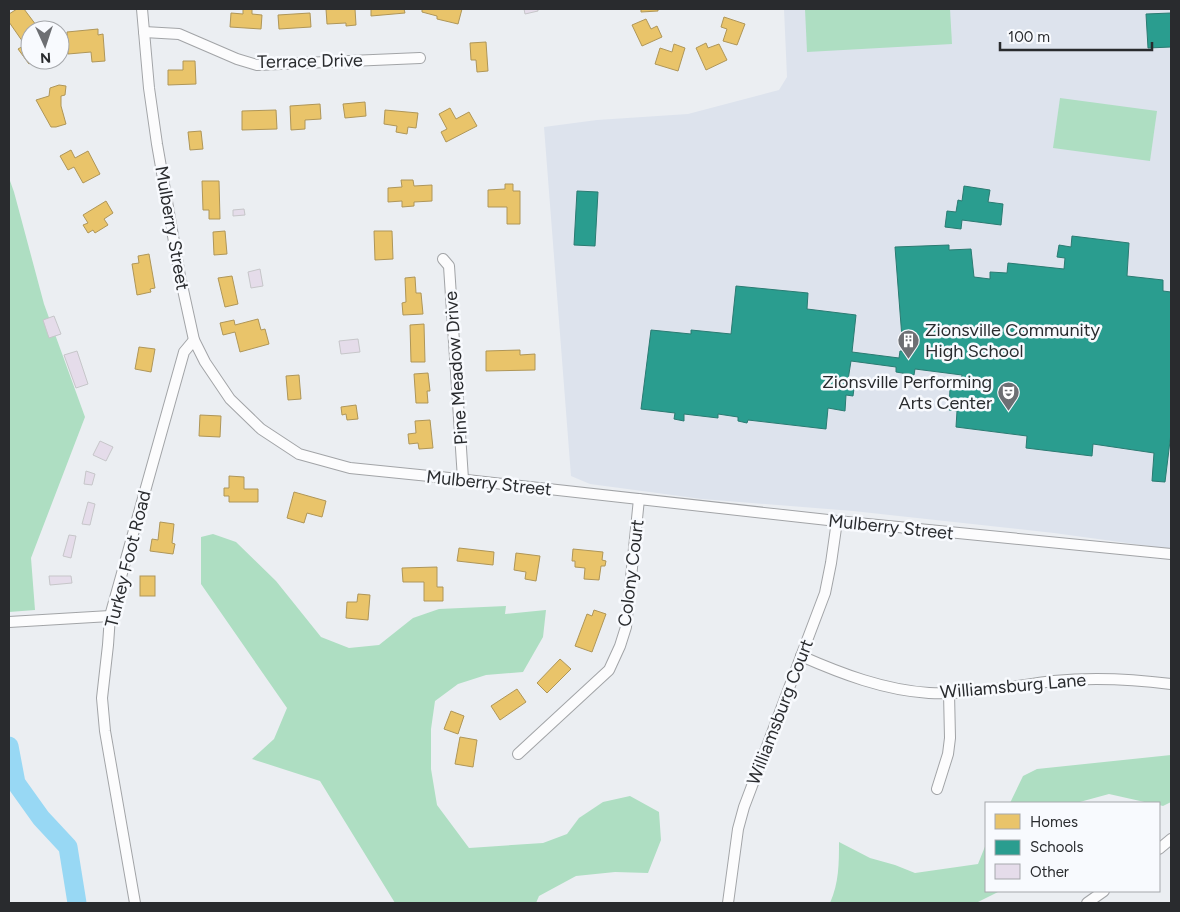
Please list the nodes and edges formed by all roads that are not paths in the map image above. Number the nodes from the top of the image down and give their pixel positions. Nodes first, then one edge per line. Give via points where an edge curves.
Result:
1 (142, 9) edge
2 (144, 32) junction
3 (420, 58) dead end
4 (443, 259) dead end
5 (194, 340) junction
6 (463, 479) junction
7 (639, 499) junction
8 (837, 522) junction
9 (1171, 554) edge
10 (110, 616) junction
11 (9, 622) edge
12 (801, 656) junction
13 (1171, 684) edge
14 (949, 693) junction
15 (518, 754) dead end
16 (937, 789) dead end
17 (1171, 839) edge
18 (1160, 848) edge
19 (1103, 892) edge
20 (135, 903) edge
21 (728, 903) edge
22 (1087, 903) edge

1 - 2 street, Mulberry Street
2 - 3 street, Terrace Drive via 179,34 257,65
2 - 5 street, Mulberry Street via 157,144
4 - 6 street, Pine Meadow Drive via 449,266
5 - 6 street, Mulberry Street via 230,399 261,429 299,454 350,468
5 - 10 street, Turkey Foot Road via 184,352
6 - 7 street, Mulberry Street
7 - 8 street, Mulberry Street
7 - 15 street, Colony Court via 626,628 613,662 609,670
8 - 9 street, Mulberry Street
8 - 12 street, Williamsburg Court via 824,593
10 - 11 street
10 - 20 street, Turkey Foot Road via 102,698
12 - 14 street, Williamsburg Lane via 880,685 910,691
12 - 21 street, Williamsburg Court via 744,806
13 - 14 street, Williamsburg Lane via 1078,680
14 - 16 street via 950,738
17 - 18 street
19 - 22 street

